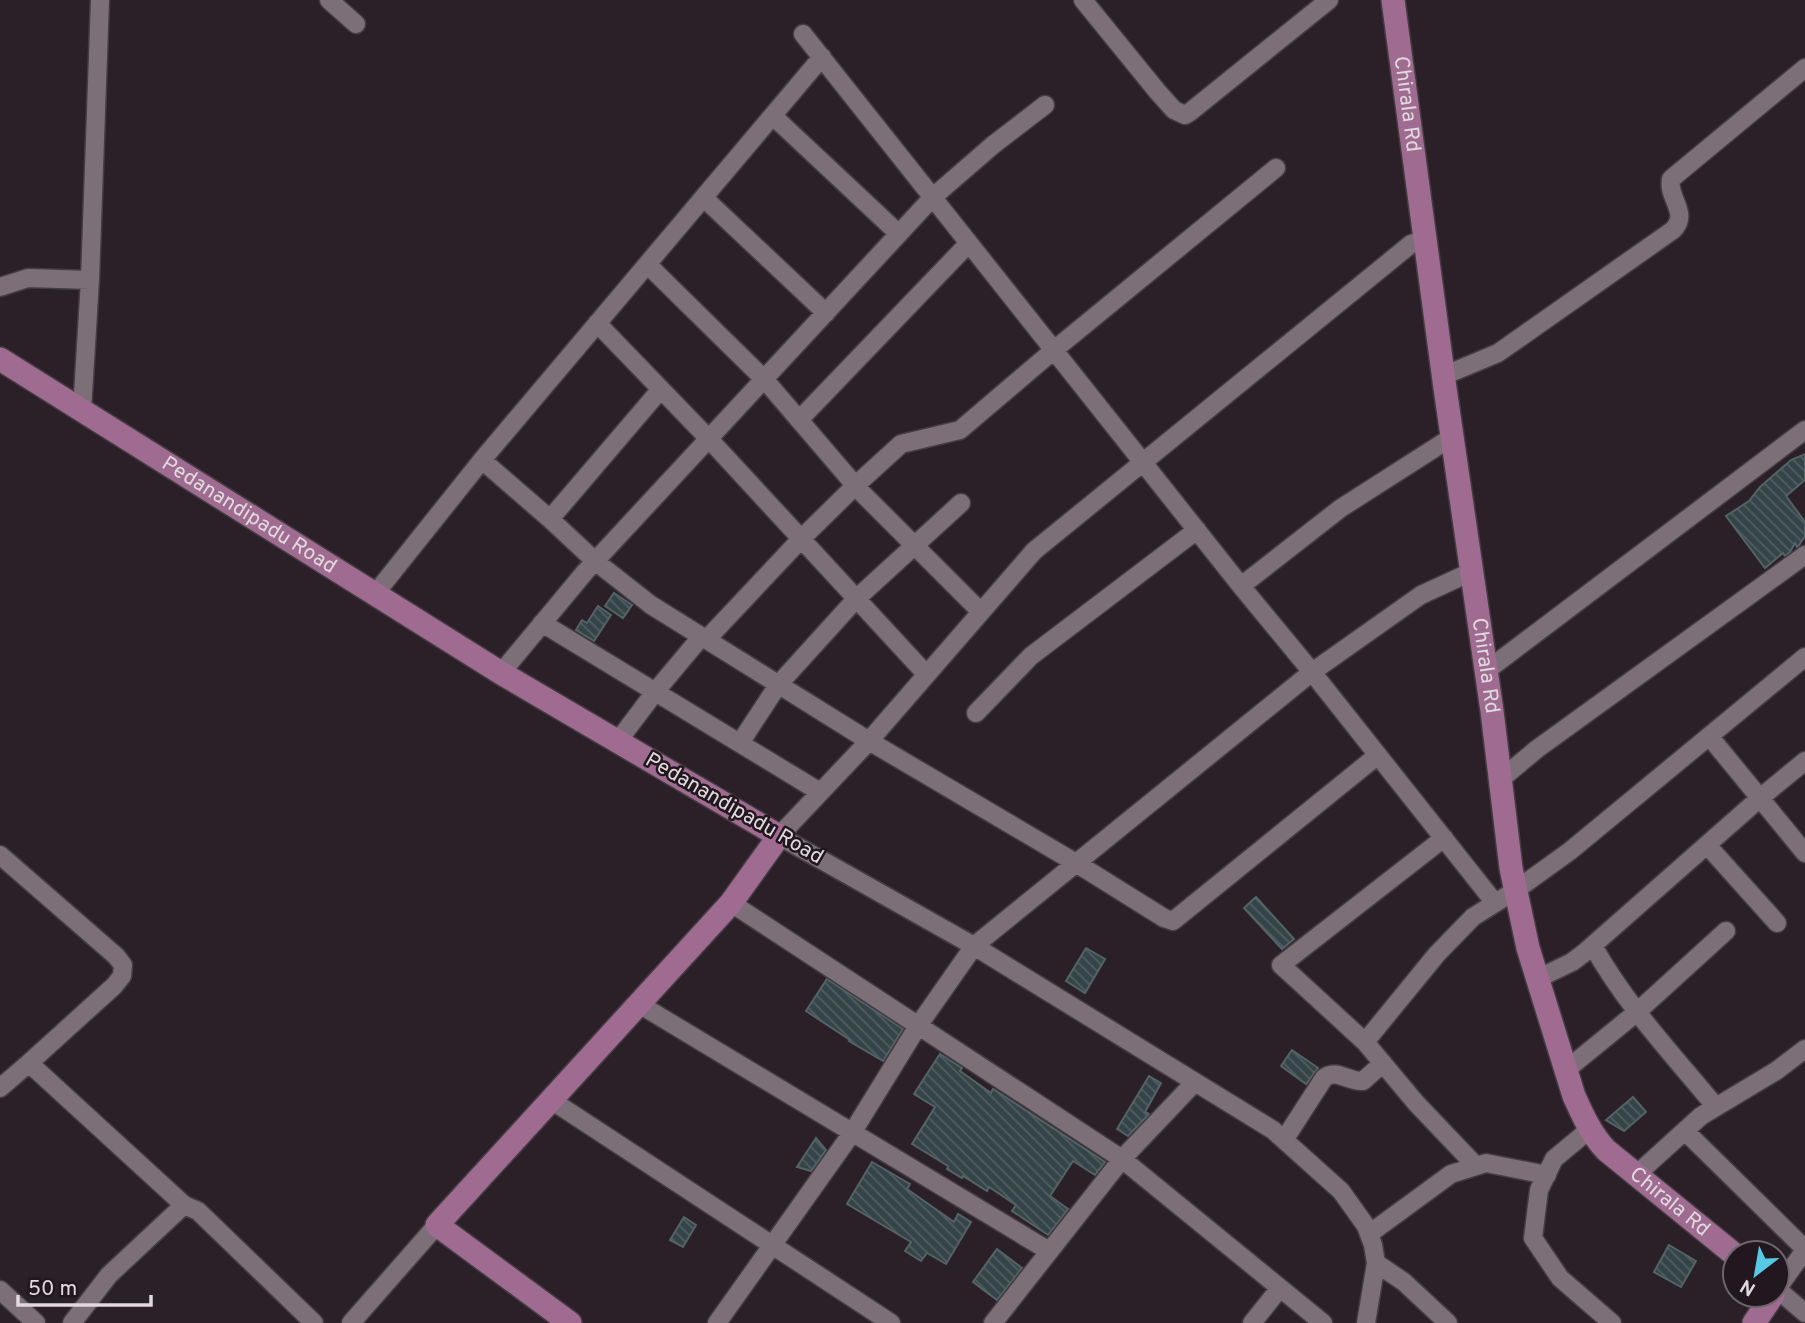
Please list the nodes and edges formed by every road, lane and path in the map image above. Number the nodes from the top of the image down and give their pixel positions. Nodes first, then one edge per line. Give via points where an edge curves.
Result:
1 (100, 0) edge
2 (329, 0) edge
3 (1083, 0) edge
4 (1329, 0) edge
5 (1393, 0) edge
6 (356, 24) dead end
7 (803, 34) dead end
8 (822, 57) junction
9 (1805, 68) edge
10 (1045, 105) dead end
11 (773, 116) junction
12 (1276, 168) dead end
13 (933, 197) junction
14 (705, 198) junction
15 (899, 234) junction
16 (1425, 240) junction
17 (969, 243) junction
18 (648, 265) junction
19 (90, 280) junction
20 (0, 287) edge
21 (825, 313) junction
22 (597, 323) junction
23 (1054, 350) junction
24 (0, 359) edge
25 (1443, 376) junction
26 (765, 380) junction
27 (661, 388) junction
28 (82, 411) junction
29 (799, 420) junction
30 (1805, 430) edge
31 (1452, 437) junction
32 (709, 439) junction
33 (482, 460) junction
34 (1143, 463) junction
35 (856, 485) junction
36 (961, 503) dead end
37 (550, 519) junction
38 (1197, 530) junction
39 (802, 539) junction
40 (915, 545) junction
41 (1805, 555) edge
42 (595, 561) junction
43 (1471, 572) junction
44 (1241, 586) junction
45 (375, 594) junction
46 (856, 599) junction
47 (980, 611) junction
48 (542, 623) junction
49 (703, 639) junction
50 (1805, 657) edge
51 (1312, 671) junction
52 (1486, 671) junction
53 (501, 673) junction
54 (926, 674) junction
55 (778, 685) junction
56 (655, 692) junction
57 (976, 713) dead end
58 (1709, 736) junction
59 (618, 741) junction
60 (869, 741) junction
61 (740, 743) junction
62 (1378, 755) junction
63 (1805, 761) edge
64 (1501, 779) junction
65 (820, 792) junction
66 (1760, 798) junction
67 (779, 835) junction
68 (1444, 838) junction
69 (1707, 845) junction
70 (1805, 853) edge
71 (0, 855) edge
72 (1076, 863) junction
73 (1516, 890) junction
74 (1495, 902) junction
75 (731, 903) junction
76 (1777, 923) dead end
77 (1726, 931) dead end
78 (974, 946) junction
79 (1593, 946) junction
80 (1537, 979) junction
81 (639, 1004) junction
82 (1637, 1012) junction
83 (918, 1026) junction
84 (1365, 1042) junction
85 (1805, 1049) edge
86 (29, 1063) junction
87 (1383, 1063) junction
88 (1566, 1070) junction
89 (1195, 1082) junction
90 (0, 1088) edge
91 (551, 1100) junction
92 (1716, 1107) junction
93 (1590, 1129) junction
94 (1685, 1130) junction
95 (852, 1133) junction
96 (1284, 1140) junction
97 (1122, 1159) junction
98 (1476, 1166) junction
99 (1547, 1175) junction
100 (1636, 1175) junction
101 (184, 1205) junction
102 (437, 1225) junction
103 (1369, 1234) junction
104 (1721, 1244) edge
105 (773, 1245) junction
106 (1805, 1250) edge
107 (1049, 1251) junction
108 (1376, 1263) junction
109 (1791, 1270) edge
110 (1280, 1288) junction
111 (0, 1290) edge
112 (1791, 1301) edge
113 (1805, 1313) edge
114 (36, 1323) edge
115 (72, 1323) edge
116 (314, 1323) edge
117 (351, 1323) edge
118 (570, 1323) edge
119 (717, 1323) edge
120 (891, 1323) edge
121 (993, 1323) edge
122 (1252, 1323) edge
123 (1323, 1323) edge
124 (1366, 1323) edge
125 (1448, 1323) edge
126 (1612, 1323) edge

1 - 19 street
2 - 6 street
3 - 4 street via 1157,91 1185,115
5 - 16 main road, Chirala Rd
7 - 8 street
8 - 11 street
8 - 13 street
9 - 25 street via 1671,179 1680,215 1673,230 1498,353
10 - 13 street
11 - 14 street
11 - 15 street
12 - 23 street
13 - 15 street
13 - 17 street
14 - 18 street
14 - 21 street
15 - 21 street
16 - 25 main road, Chirala Rd
16 - 34 street via 1412,244
17 - 23 street
17 - 29 street
18 - 22 street
18 - 26 street
19 - 20 street via 28,278
19 - 28 street
21 - 26 street
22 - 27 street
22 - 33 street
23 - 34 street
23 - 35 street via 960,430 901,444
24 - 28 main road, Pedanandipadu Road
25 - 31 main road, Chirala Rd
26 - 29 street
26 - 32 street
27 - 32 street
27 - 37 street
28 - 45 main road, Pedanandipadu Road
29 - 35 street
30 - 52 street
31 - 43 main road, Chirala Rd
31 - 44 street via 1341,508
32 - 39 street
32 - 42 street
33 - 37 street
33 - 45 street
34 - 38 street
34 - 47 street via 1034,551
35 - 39 street
35 - 40 street
36 - 40 street
37 - 42 street
38 - 44 street
38 - 57 street via 1031,656
39 - 46 street
39 - 49 street
40 - 46 street
40 - 47 street
41 - 64 street
42 - 48 street
42 - 49 street
43 - 51 street via 1421,595
43 - 52 main road, Chirala Rd
44 - 51 street
45 - 53 main road, Pedanandipadu Road
46 - 54 street
46 - 55 street
47 - 54 street
48 - 53 street
48 - 56 street
49 - 55 street
49 - 56 street
50 - 58 street
51 - 62 street
51 - 72 street
52 - 64 main road, Chirala Rd
53 - 59 main road, Pedanandipadu Road
54 - 60 street
55 - 60 street
55 - 61 street
56 - 59 street
56 - 61 street
58 - 66 street
58 - 73 street
59 - 67 main road, Pedanandipadu Road
60 - 65 street
60 - 72 street
61 - 65 street
62 - 68 street
62 - 72 street via 1173,921
63 - 66 street
64 - 73 main road, Chirala Rd
65 - 67 street
66 - 69 street
66 - 70 street
67 - 75 main road
67 - 78 street, Pedanandipadu Road
68 - 74 street
68 - 84 street via 1281,965
69 - 76 street
69 - 79 street
71 - 86 street via 123,965 114,986
72 - 78 street
73 - 74 street
73 - 80 main road, Chirala Rd
74 - 84 street via 1472,917 1437,954
75 - 81 main road
75 - 83 street
77 - 82 street
78 - 83 street
78 - 89 street, Pedanandipadu Road
79 - 80 street
79 - 82 street
80 - 88 main road, Chirala Rd
81 - 91 main road
81 - 95 street
82 - 88 street
82 - 92 street
83 - 95 street
83 - 97 street
84 - 87 street
85 - 92 street
86 - 90 street
86 - 101 street
87 - 96 street via 1363,1081 1328,1074
87 - 98 street
88 - 93 main road, Chirala Rd
89 - 96 street, Pedanandipadu Road
89 - 97 street
91 - 102 main road
91 - 105 street
92 - 94 street
93 - 99 street via 1555,1159
93 - 100 main road, Chirala Rd via 1606,1150
94 - 100 street
94 - 106 street
95 - 105 street
95 - 107 street
96 - 103 street, Pedanandipadu Road via 1341,1191
97 - 107 street
97 - 110 street
98 - 99 street via 1486,1163
98 - 103 street via 1451,1174
99 - 126 street via 1539,1190 1533,1238 1560,1278
100 - 104 main road, Chirala Rd
101 - 115 street via 109,1275
101 - 116 street via 198,1211
102 - 117 street
102 - 118 main road
103 - 108 street, Pedanandipadu Road
105 - 119 street
105 - 120 street
106 - 109 street
107 - 121 street
108 - 124 street, Pedanandipadu Road
108 - 125 street
110 - 122 street
110 - 123 street
111 - 114 street
112 - 113 street

